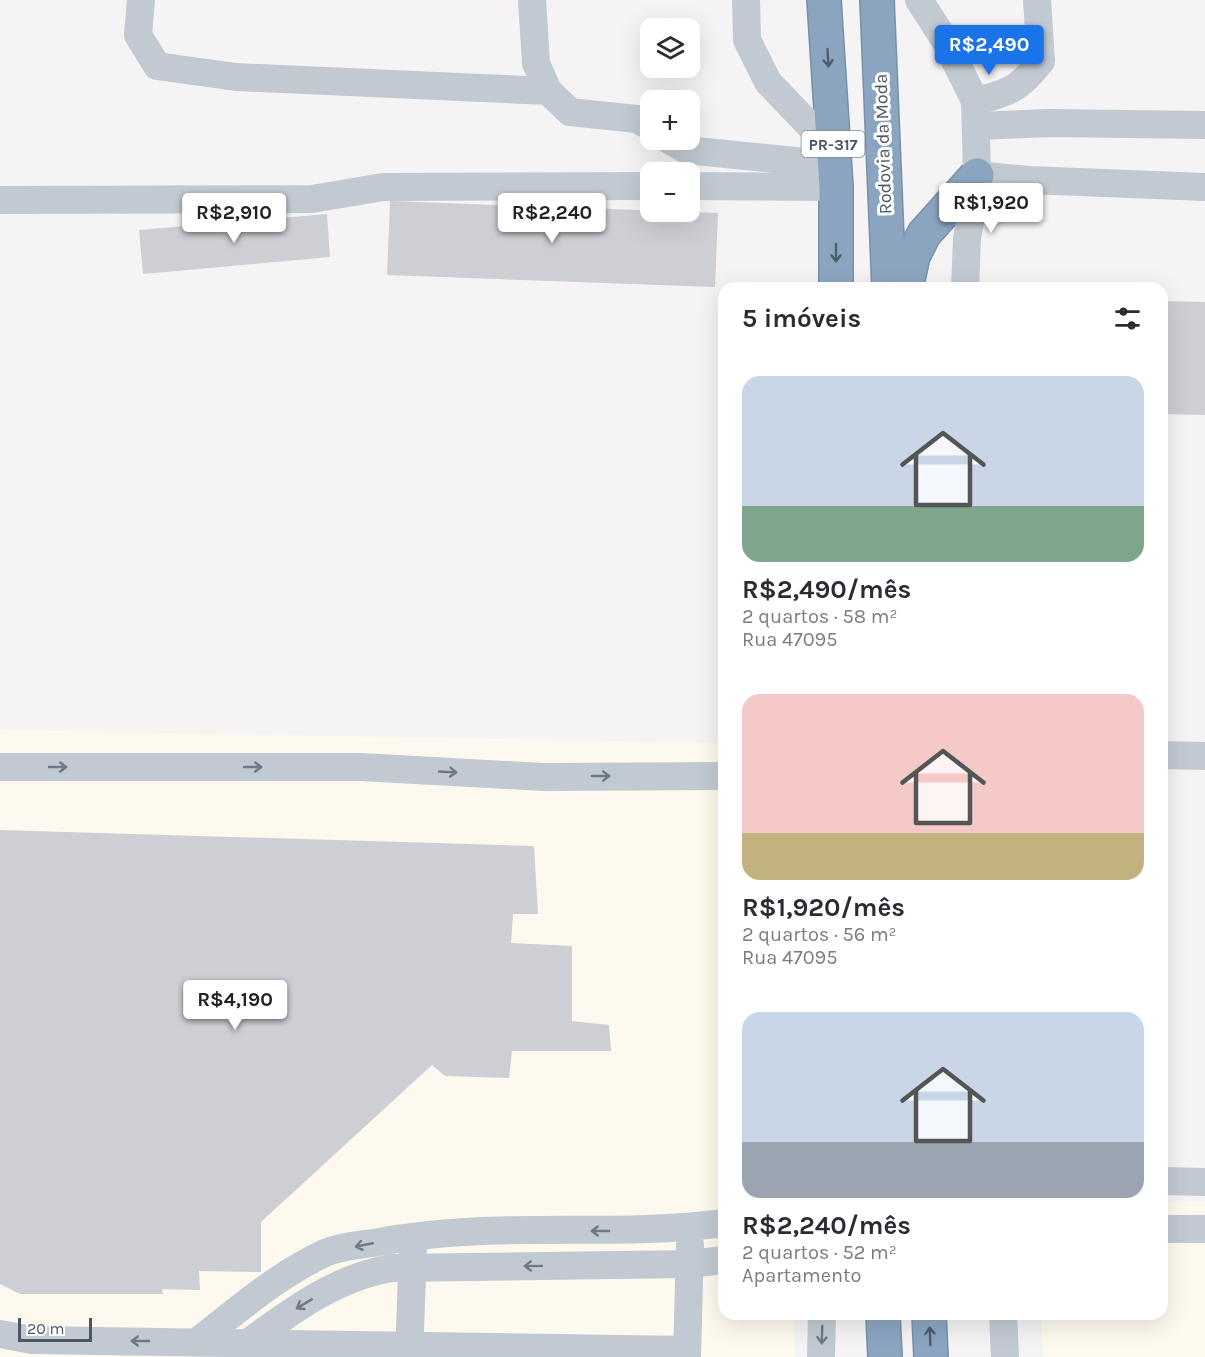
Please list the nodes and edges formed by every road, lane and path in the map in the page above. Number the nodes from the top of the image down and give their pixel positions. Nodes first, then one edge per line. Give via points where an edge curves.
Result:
1 (141, 0) edge
2 (532, 0) edge
3 (746, 0) edge
4 (824, 0) edge
5 (877, 0) edge
6 (919, 0) edge
7 (1037, 0) edge
8 (548, 91) junction
9 (976, 114) junction
10 (640, 121) edge
11 (1205, 125) edge
12 (686, 150) edge
13 (835, 167) junction
14 (977, 175) junction
15 (700, 185) edge
16 (640, 186) edge
17 (1205, 187) edge
18 (0, 200) edge
19 (836, 282) edge
20 (889, 282) edge
21 (907, 282) edge
22 (965, 282) edge
23 (1168, 755) edge
24 (1205, 756) edge
25 (0, 767) edge
26 (718, 776) edge
27 (1168, 1181) edge
28 (1205, 1182) edge
29 (718, 1225) edge
30 (691, 1228) junction
31 (1168, 1228) edge
32 (1205, 1229) edge
33 (413, 1235) junction
34 (718, 1261) edge
35 (689, 1264) junction
36 (412, 1268) junction
37 (822, 1320) edge
38 (883, 1320) edge
39 (929, 1320) edge
40 (1003, 1320) edge
41 (0, 1334) edge
42 (249, 1342) junction
43 (198, 1349) edge
44 (410, 1352) edge
45 (687, 1354) edge
46 (821, 1357) edge
47 (885, 1357) edge
48 (931, 1357) edge
49 (1005, 1357) edge

1 - 8 street via 138,35 157,66 236,77
2 - 8 street via 536,63
3 - 13 street via 747,40 768,82
4 -> 13 highway, PR-317
5 - 20 highway, Rodovia da Moda / PR-317
6 - 9 street via 946,42
7 - 9 street via 1041,61 1023,83
8 - 10 street via 570,112
9 - 11 street via 1025,123
9 - 14 street
12 - 13 street
13 - 15 street
13 -> 19 highway, PR-317
14 - 17 street
14 - 21 highway via 924,234 913,256
14 - 22 street
16 - 18 street via 383,187 312,199
23 - 24 street
25 -> 26 street via 361,767 543,777
27 - 28 street
29 - 30 street
30 -> 33 street
30 - 35 street
31 - 32 street
33 - 36 street
33 -> 43 street via 328,1251 284,1274
34 - 35 street
35 -> 36 street
35 - 45 street
36 -> 42 street via 364,1273 303,1303
36 - 44 street
37 -> 46 street
38 - 47 highway
48 -> 39 highway
40 - 49 street
43 -> 41 street via 32,1340
42 - 43 street
42 - 44 street
44 - 45 street

